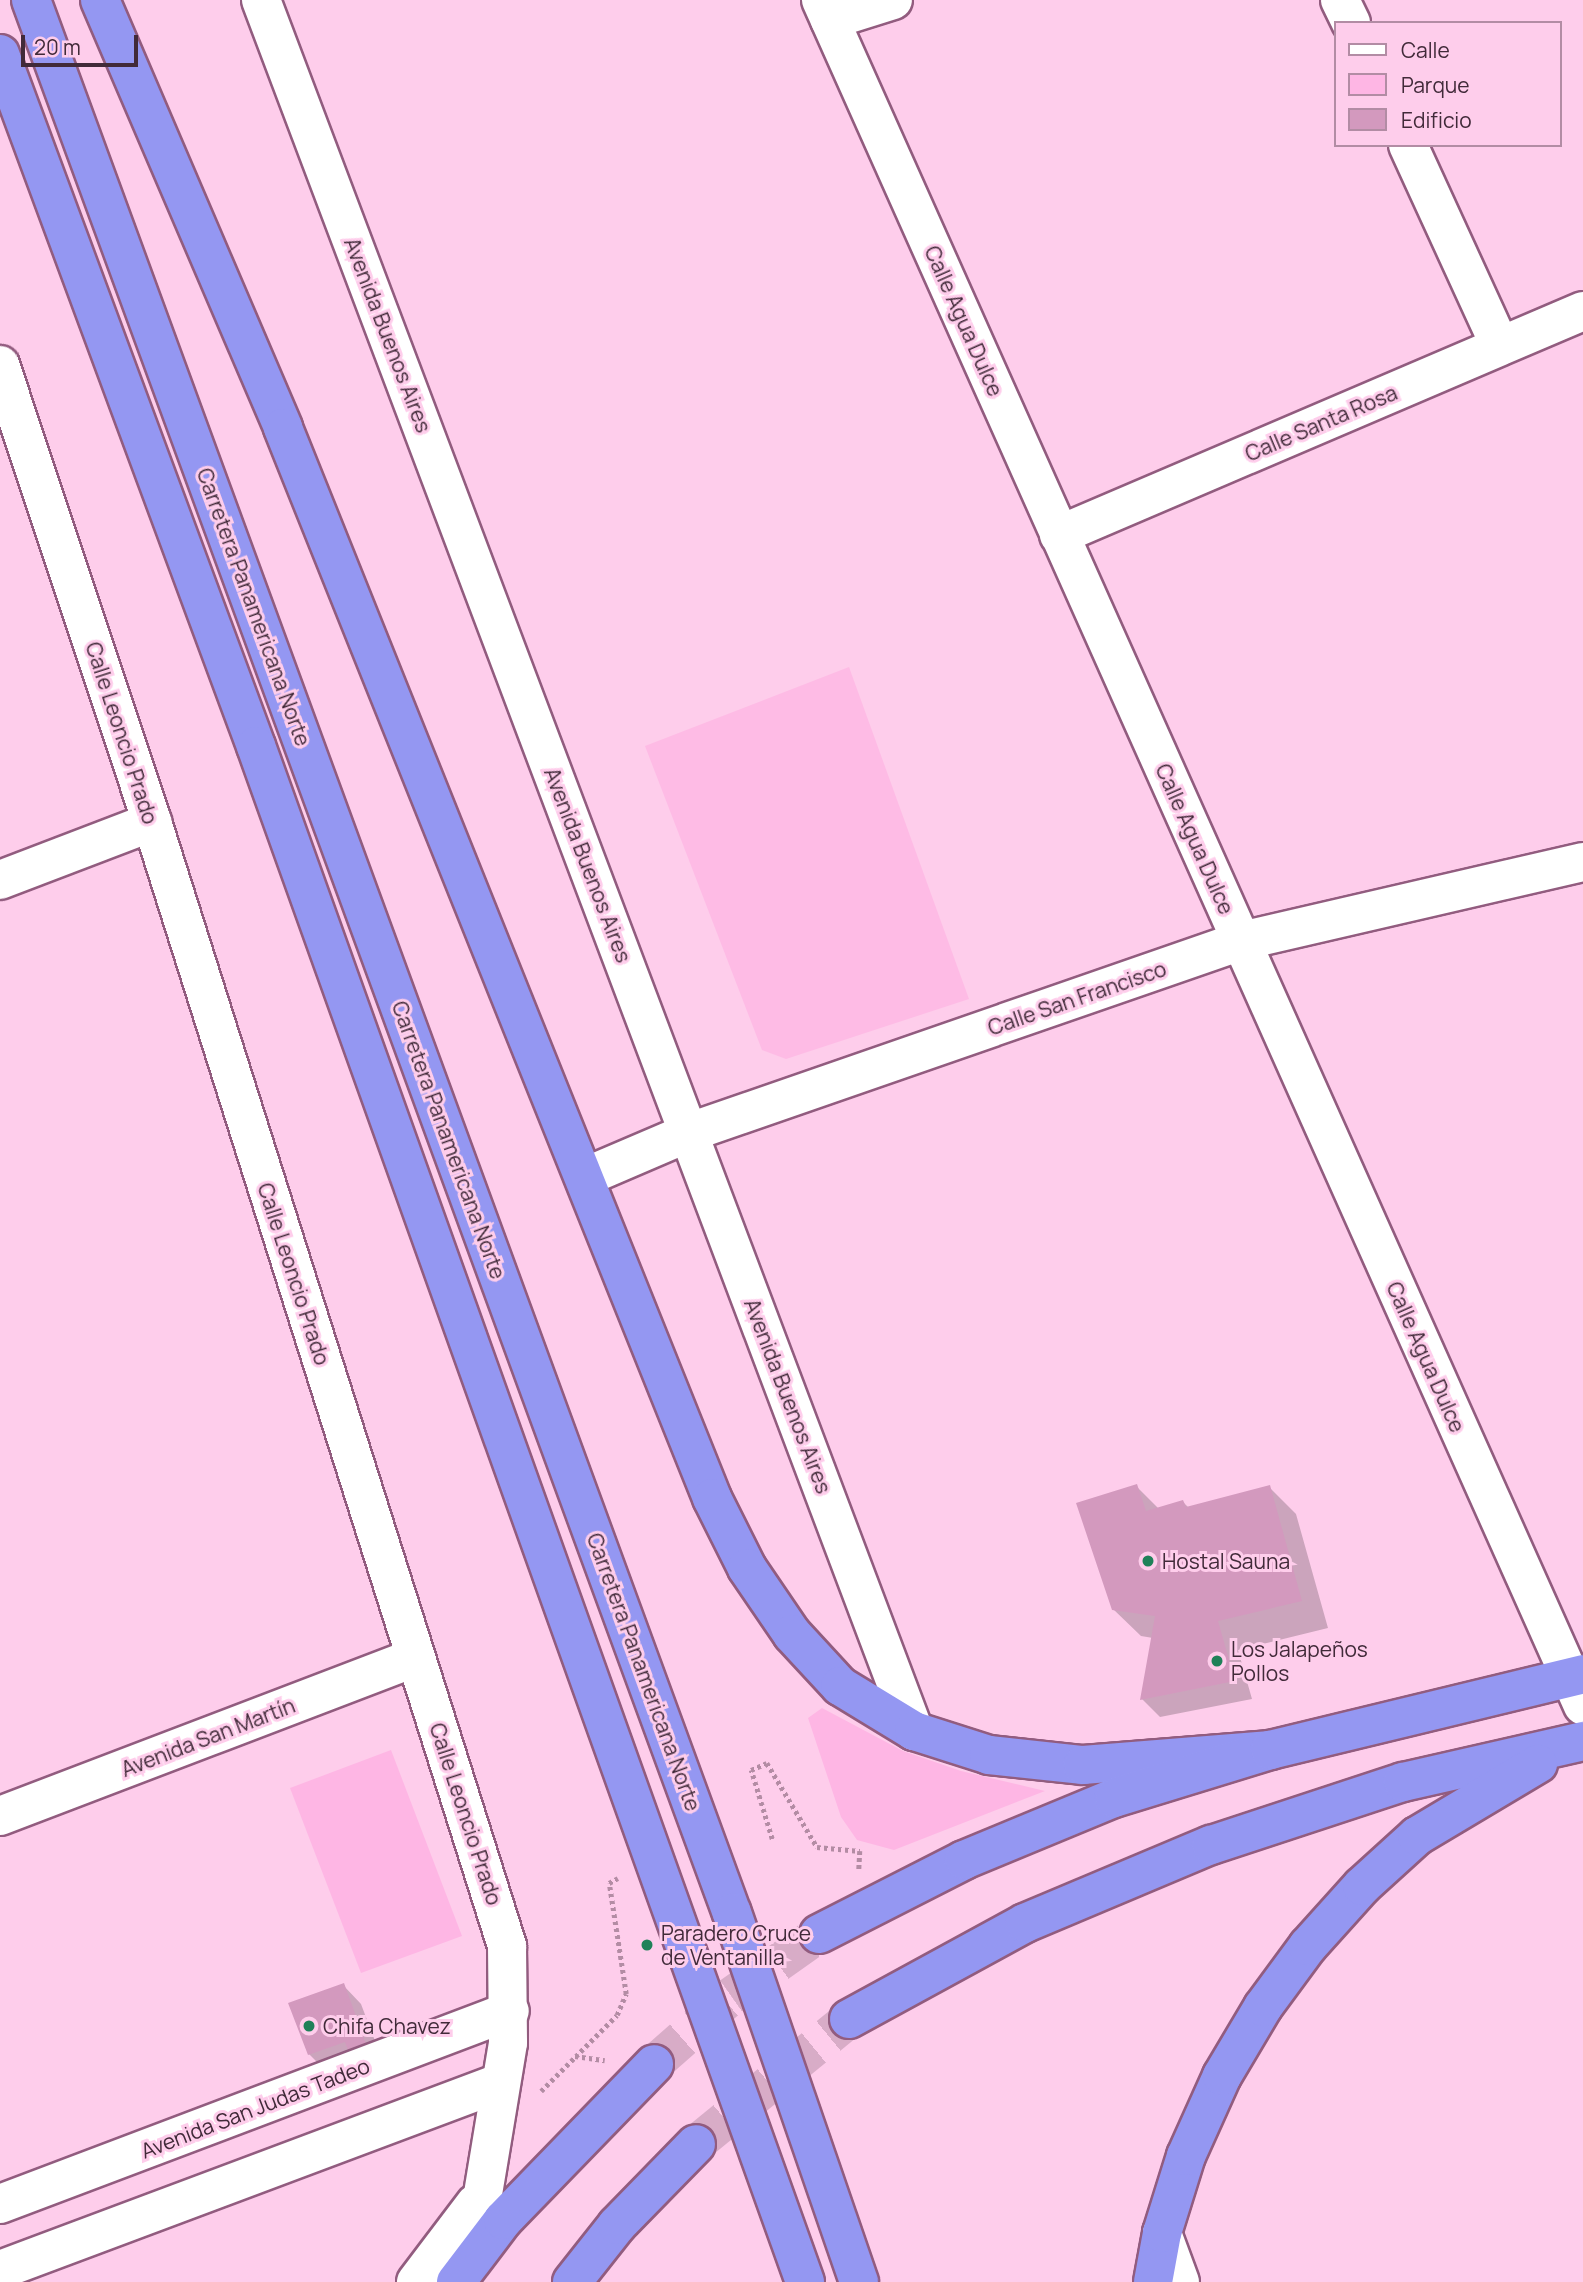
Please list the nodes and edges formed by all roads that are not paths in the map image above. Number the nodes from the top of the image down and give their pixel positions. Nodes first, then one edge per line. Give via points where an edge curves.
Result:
1 (31, 0) edge
2 (100, 0) edge
3 (261, 0) edge
4 (893, 0) edge
5 (1340, 0) edge
6 (825, 10) edge
7 (1350, 21) edge
8 (0, 54) edge
9 (1409, 147) edge
10 (1583, 312) edge
11 (1500, 346) junction
12 (0, 365) edge
13 (1059, 535) junction
14 (152, 822) junction
15 (1583, 862) edge
16 (0, 880) edge
17 (1241, 942) junction
18 (690, 1132) junction
19 (585, 1178) junction
20 (416, 1657) junction
21 (1578, 1686) edge
22 (914, 1731) junction
23 (1583, 1743) edge
24 (1270, 1750) junction
25 (0, 1816) edge
26 (819, 1934) tunnel mouth
27 (510, 2011) junction
28 (849, 2019) tunnel mouth
29 (654, 2064) tunnel mouth
30 (516, 2092) junction
31 (696, 2144) tunnel mouth
32 (483, 2194) junction
33 (0, 2204) edge
34 (1162, 2233) junction
35 (0, 2270) edge
36 (459, 2279) edge
37 (416, 2282) edge
38 (572, 2282) edge
39 (805, 2282) edge
40 (859, 2282) edge
41 (1153, 2282) edge
42 (1180, 2282) edge

1 - 40 highway, Carretera Panamericana Norte via 727,1900
2 - 19 highway via 283,428
3 - 18 street, Avenida Buenos Aires
4 - 6 street
5 - 7 street
6 - 13 street, Calle Agua Dulce
8 - 39 highway via 256,746
9 - 11 street
10 - 11 street, Calle Santa Rosa
11 - 13 street, Calle Santa Rosa
12 - 14 street, Calle Leoncio Prado
13 - 17 street, Calle Agua Dulce
14 - 16 street
14 - 20 street, Calle Leoncio Prado
15 - 17 street, Calle San Francisco
17 - 18 street, Calle San Francisco
17 - 21 street, Calle Agua Dulce
18 - 19 street, Calle San Francisco
18 - 22 street, Avenida Buenos Aires
19 - 22 highway via 712,1498 747,1568 792,1634 840,1686
20 - 25 street, Avenida San Martín
20 - 27 street, Calle Leoncio Prado via 508,1945
21 - 24 highway
22 - 24 highway via 989,1755 1083,1765
23 - 28 highway via 1403,1782 1211,1844 1026,1923
23 - 34 highway via 1521,1772 1417,1836 1362,1886 1308,1946 1263,2007 1222,2076 1186,2156
24 - 26 highway via 1114,1798 964,1860
27 - 30 street, Calle Leoncio Prado
27 - 33 street, Avenida San Judas Tadeo
29 - 36 highway via 503,2220
30 - 32 street, Calle Leoncio Prado
30 - 35 street
31 - 38 highway via 617,2225
32 - 36 street, Calle Leoncio Prado
32 - 37 street, Calle Leoncio Prado
34 - 41 highway
34 - 42 street

